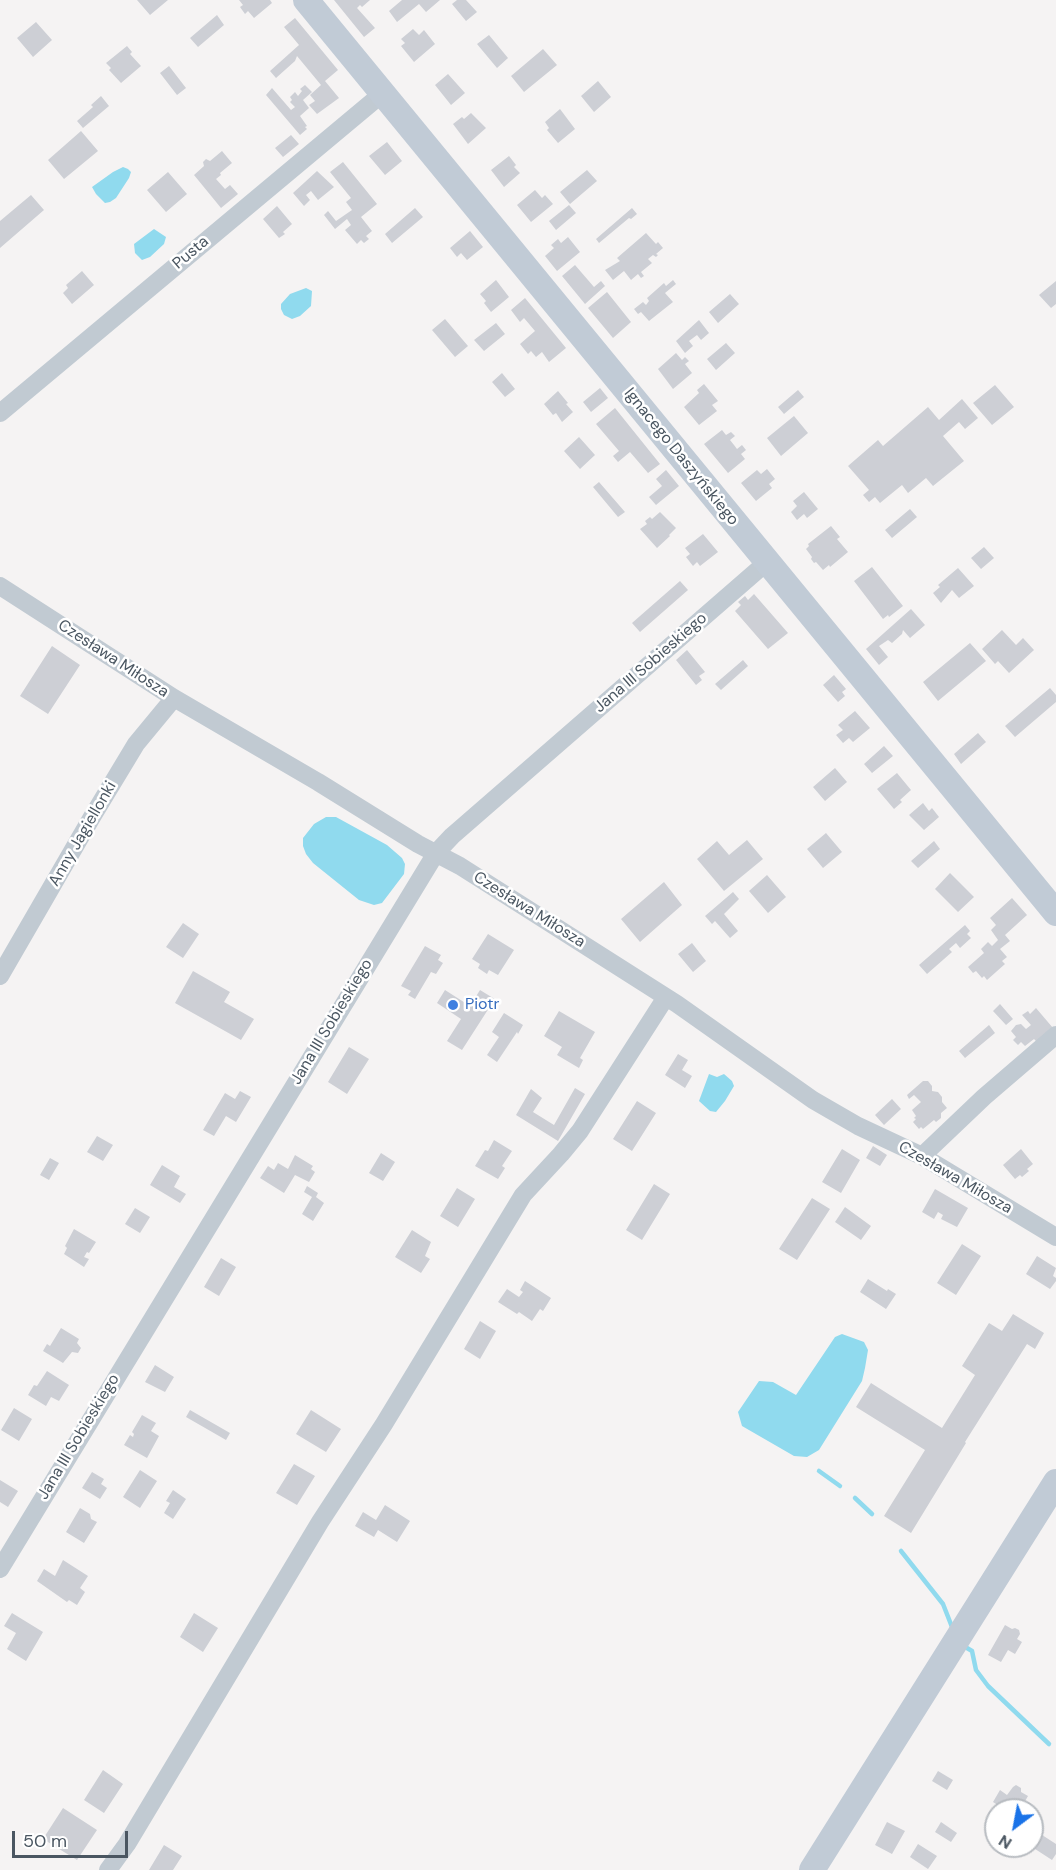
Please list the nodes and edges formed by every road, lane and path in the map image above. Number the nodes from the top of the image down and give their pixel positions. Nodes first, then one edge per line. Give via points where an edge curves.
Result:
1 (306, 0) edge
2 (383, 93) junction
3 (0, 414) edge
4 (767, 562) junction
5 (0, 585) edge
6 (174, 698) junction
7 (436, 853) junction
8 (1056, 913) edge
9 (0, 976) edge
10 (666, 997) junction
11 (1056, 1035) edge
12 (922, 1156) junction
13 (1056, 1237) edge
14 (1056, 1482) edge
15 (0, 1569) edge
16 (108, 1870) edge
17 (812, 1870) edge

1 - 2 street, Ignacego Daszyńskiego
2 - 3 street, Pusta
2 - 4 street, Ignacego Daszyńskiego
4 - 7 street, Jana III Sobieskiego
4 - 8 street, Ignacego Daszyńskiego
5 - 6 street, Czesława Miłosza
6 - 7 street, Czesława Miłosza
6 - 9 street, Anny Jagiellonki via 136,744
7 - 10 street, Czesława Miłosza
7 - 15 street, Jana III Sobieskiego
10 - 12 street, Czesława Miłosza via 813,1100
10 - 16 street via 580,1131 523,1195
11 - 12 street
12 - 13 street, Czesława Miłosza
14 - 17 street

